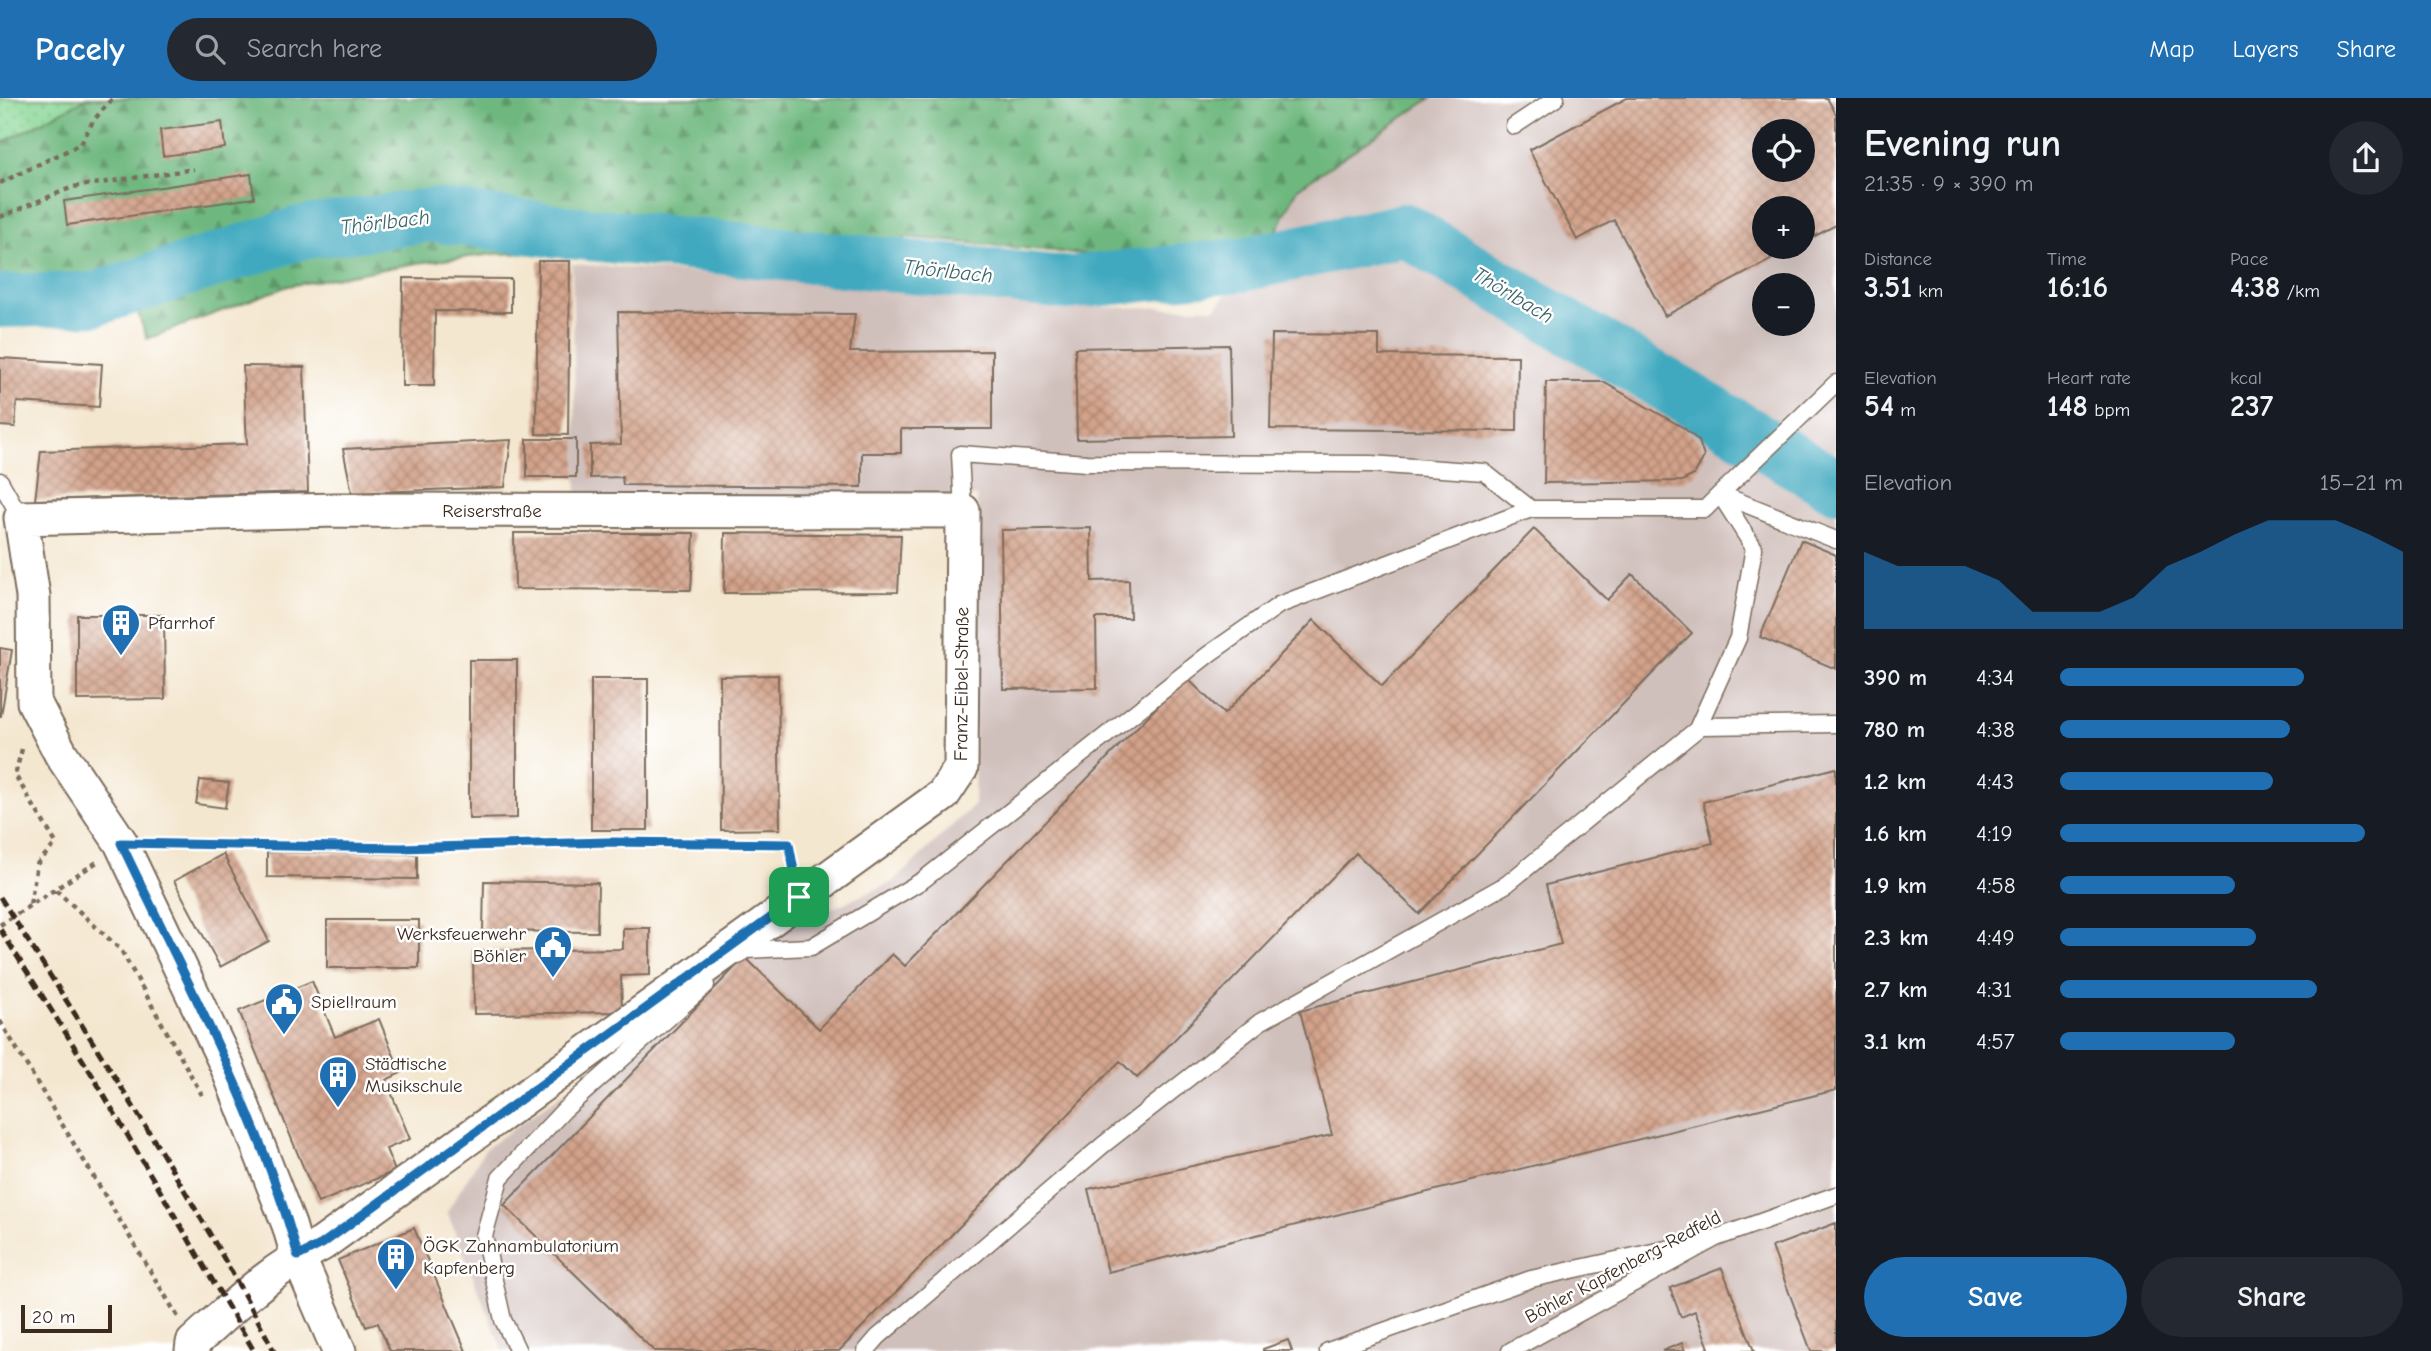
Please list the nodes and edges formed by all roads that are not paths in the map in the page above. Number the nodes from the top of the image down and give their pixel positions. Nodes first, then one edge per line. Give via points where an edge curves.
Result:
1 (1556, 98) edge
2 (1514, 126) dead end
3 (1836, 383) edge
4 (0, 481) edge
5 (1720, 494) junction
6 (1531, 509) junction
7 (962, 511) junction
8 (21, 518) junction
9 (1836, 540) edge
10 (1836, 724) edge
11 (1697, 729) junction
12 (1836, 1195) edge
13 (1716, 1238) junction
14 (298, 1256) junction
15 (193, 1347) edge
16 (339, 1351) edge
17 (518, 1351) edge
18 (866, 1351) edge
19 (1328, 1351) edge
20 (1510, 1351) edge

1 - 2 lane
3 - 5 lane
4 - 8 lane
5 - 6 lane via 1705,509
5 - 9 lane
5 - 11 lane via 1754,548 1738,638
6 - 7 lane via 1483,472 1371,464 1087,463 960,454
6 - 17 lane via 1279,605 1209,654 923,880 811,947 745,950 564,1110 500,1178 484,1236 503,1320
7 - 8 street, Reiserstraße via 337,510
7 - 14 street, Franz-Eibel-Straße via 961,768 943,795 322,1244
8 - 14 street via 33,596 34,702 61,754 121,843 227,1066
10 - 11 lane
11 - 18 lane via 1507,884 1260,1022 1093,1153
12 - 13 lane, Böhler Kapfenberg-Redfeld
13 - 19 lane via 1531,1279
13 - 20 lane, Böhler Kapfenberg-Redfeld
14 - 15 street, Franz-Eibel-Straße via 279,1267
14 - 16 street

